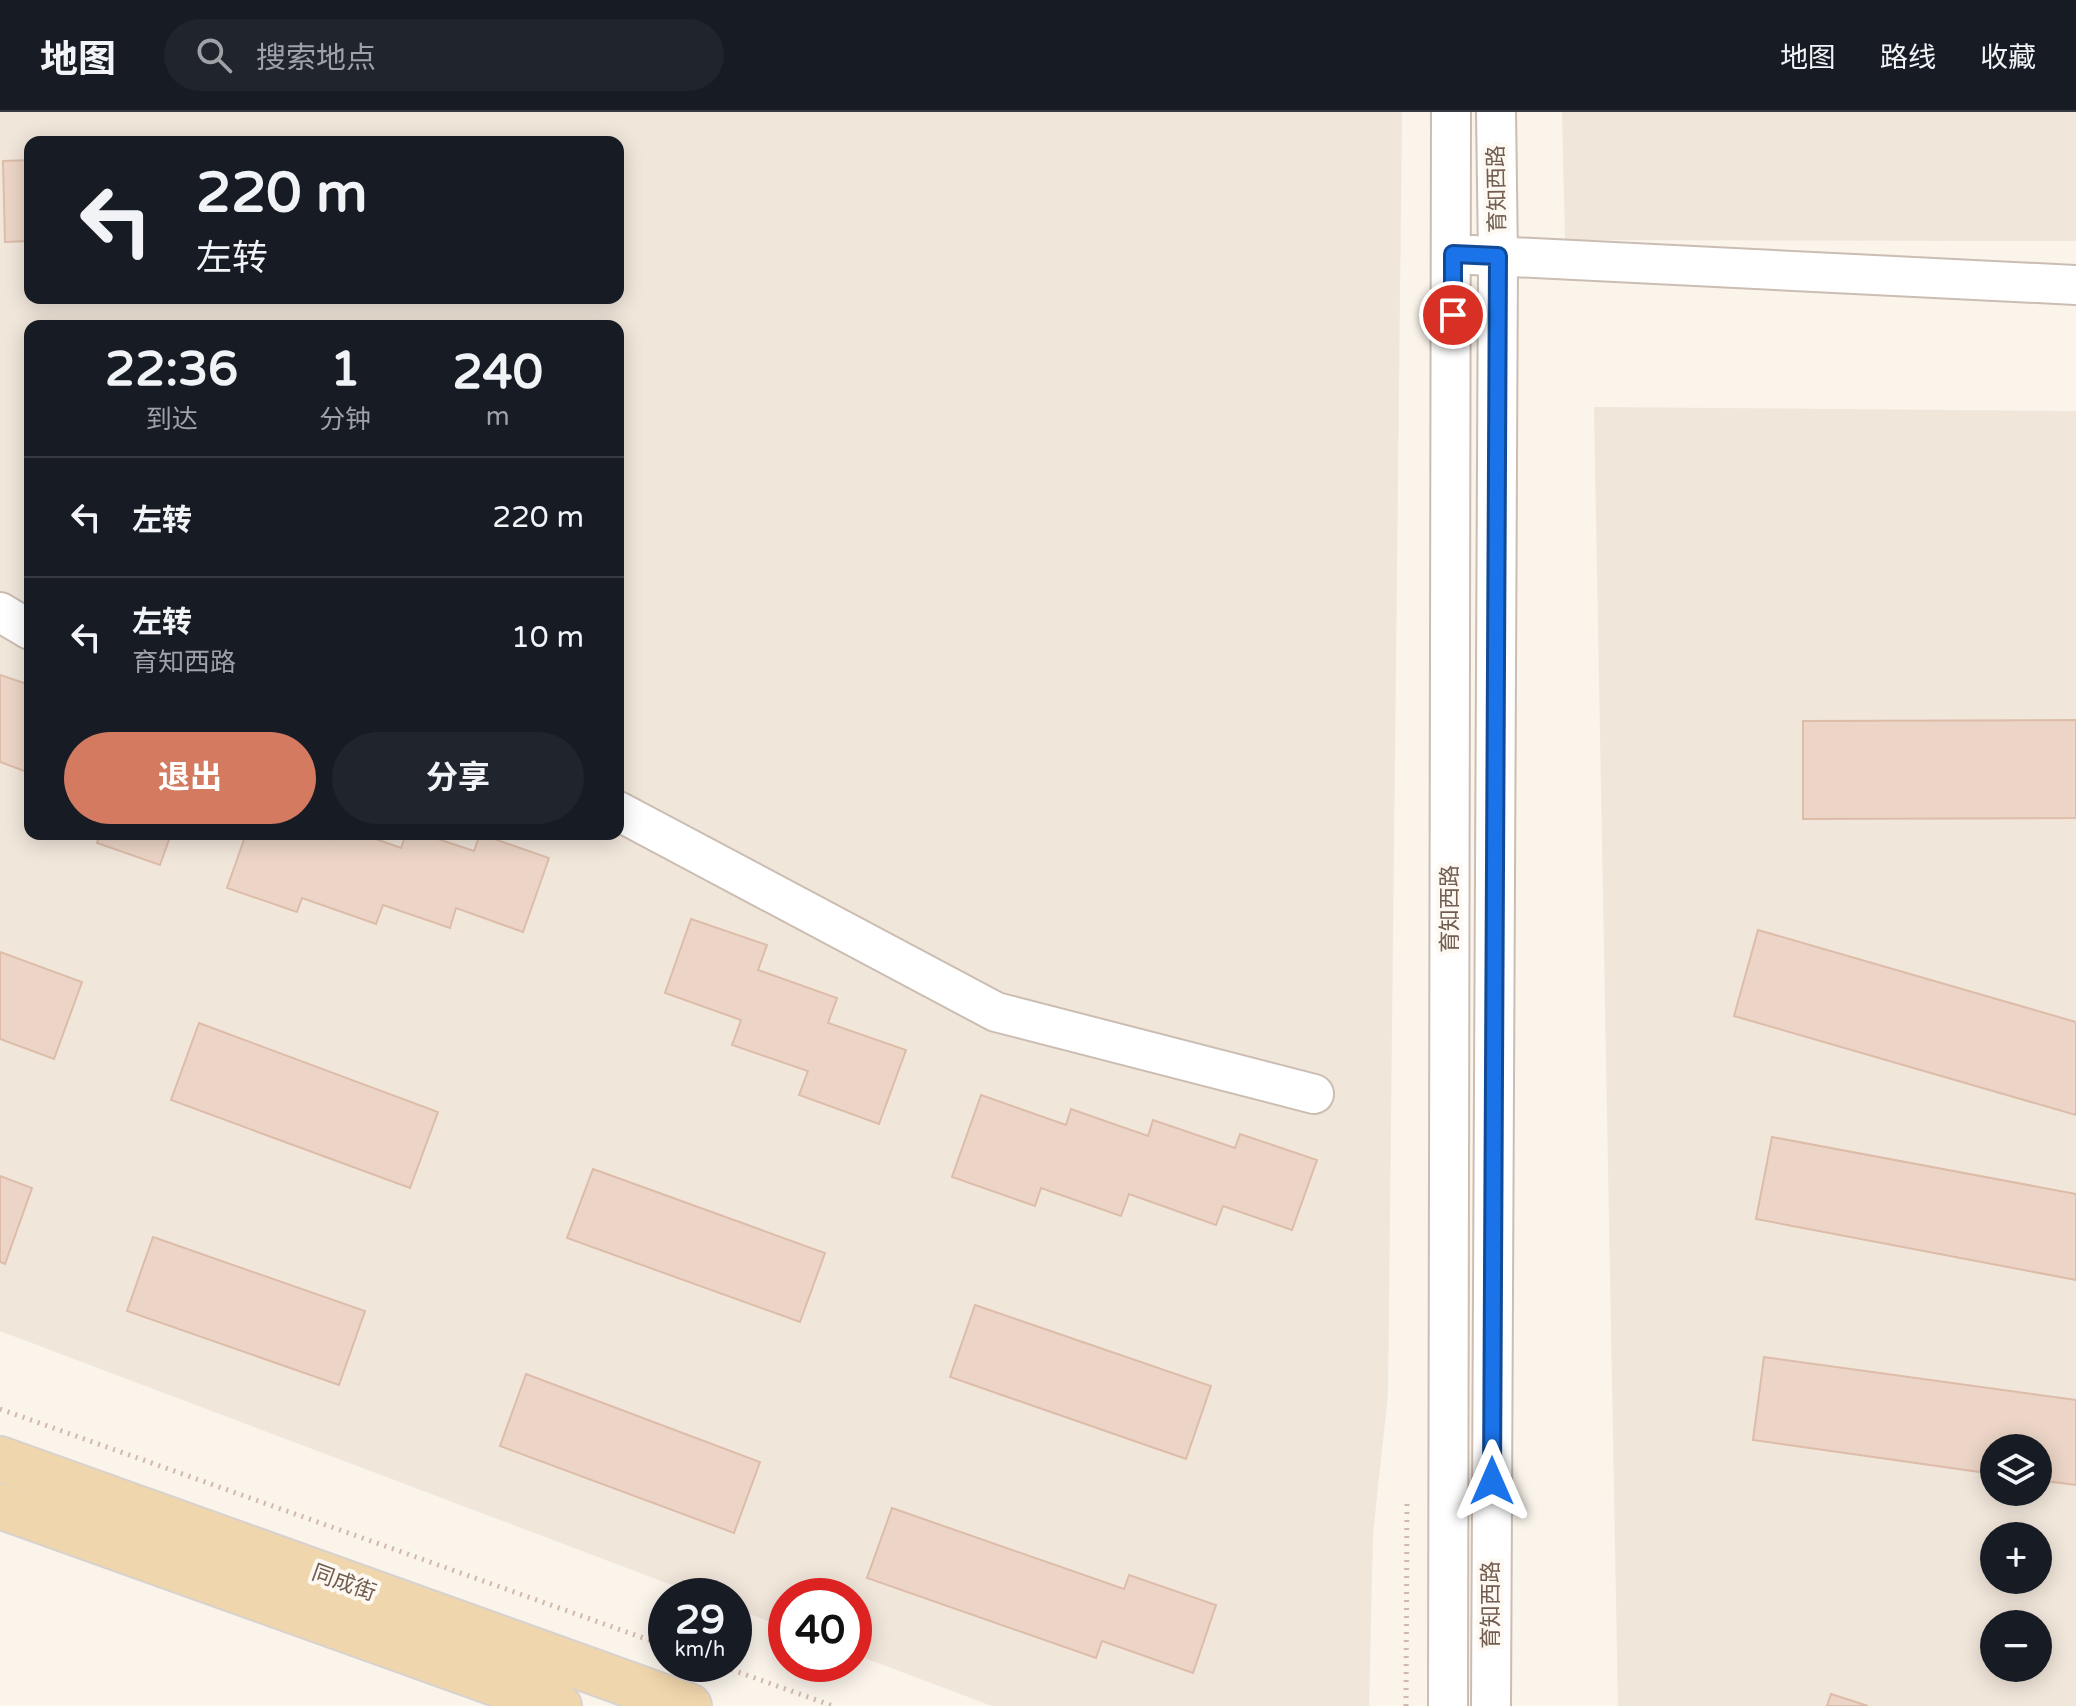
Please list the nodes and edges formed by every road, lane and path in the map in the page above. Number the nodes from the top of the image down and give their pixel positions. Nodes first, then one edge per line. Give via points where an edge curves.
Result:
1 (1451, 112) edge
2 (1496, 112) edge
3 (1453, 254) junction
4 (1498, 256) junction
5 (2076, 285) edge
6 (0, 612) edge
7 (24, 626) edge
8 (624, 814) edge
9 (1314, 1094) dead end
10 (0, 1409) edge
11 (0, 1459) edge
12 (0, 1506) edge
13 (648, 1640) edge
14 (752, 1677) edge
15 (1447, 1705) edge
16 (1491, 1705) edge
17 (559, 1706) edge
18 (689, 1706) edge
19 (833, 1706) edge

1 - 3 street, 育知西路
2 - 4 street, 育知西路
3 - 4 street
3 - 15 street, 育知西路
4 - 5 street
4 - 16 street, 育知西路
6 - 7 street
8 - 9 street via 996,1012
10 - 13 path
11 - 18 main road, 同成街
12 - 17 main road, 同成街
14 - 19 path

